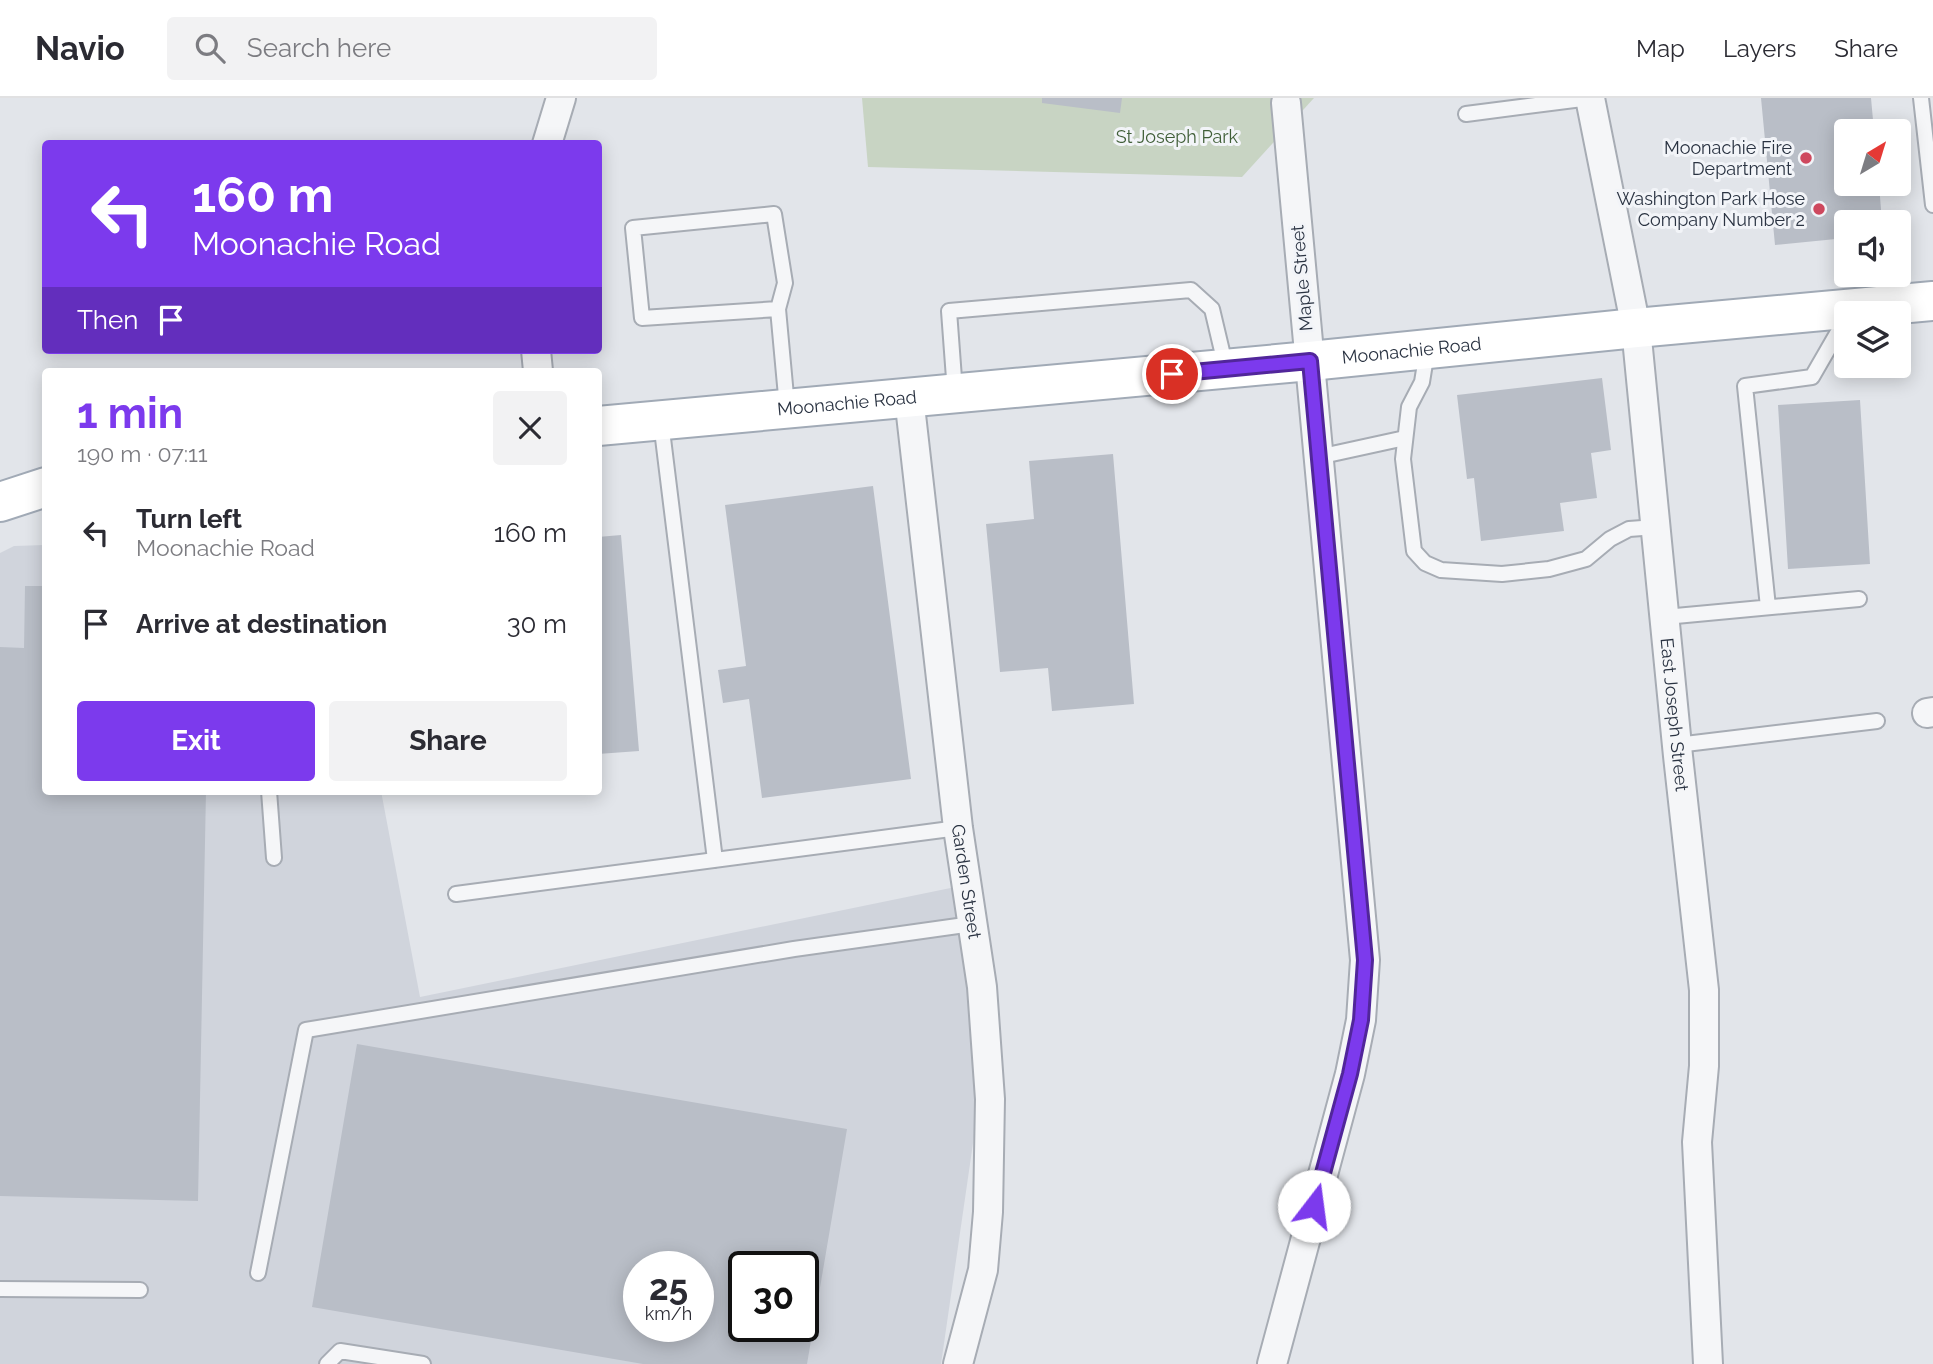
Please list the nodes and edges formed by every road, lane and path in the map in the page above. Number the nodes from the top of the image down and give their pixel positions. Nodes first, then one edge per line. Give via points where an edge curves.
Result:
1 (561, 98) edge
2 (1590, 98) edge
3 (1921, 98) edge
4 (1286, 103) dead end
5 (1466, 114) dead end
6 (548, 140) edge
7 (1933, 205) edge
8 (1933, 301) edge
9 (1911, 304) edge
10 (778, 309) junction
11 (1834, 314) edge
12 (1636, 328) junction
13 (1834, 339) edge
14 (1427, 349) junction
15 (1310, 361) junction
16 (1227, 369) junction
17 (955, 392) junction
18 (909, 397) junction
19 (788, 408) junction
20 (660, 421) junction
21 (602, 426) edge
22 (1405, 439) junction
23 (1318, 457) junction
24 (42, 488) edge
25 (0, 502) edge
26 (1656, 527) junction
27 (1859, 599) dead end
28 (1768, 607) junction
29 (1665, 617) junction
30 (1877, 721) dead end
31 (1677, 745) junction
32 (270, 795) edge
33 (958, 828) junction
34 (274, 858) dead end
35 (715, 860) junction
36 (456, 894) dead end
37 (972, 925) junction
38 (258, 1273) dead end
39 (0, 1289) edge
40 (139, 1290) dead end
41 (327, 1364) edge
42 (423, 1364) edge
43 (958, 1364) edge
44 (1272, 1364) edge
45 (1711, 1364) edge

1 - 6 street
2 - 5 lane
2 - 12 street, East Joseph Street
3 - 7 lane
4 - 15 street, Maple Street
8 - 9 main road, Moonachie Road
10 - 10 lane via 785,283 774,214 633,228 642,318
10 - 19 lane
11 - 12 main road, Moonachie Road
12 - 14 main road, Moonachie Road
12 - 26 street, East Joseph Street
13 - 28 lane via 1812,377 1745,386
14 - 15 main road, Moonachie Road
14 - 22 lane via 1422,382 1409,407
15 - 16 main road, Moonachie Road
15 - 23 street, Maple Street
16 - 17 main road, Moonachie Road
16 - 17 lane via 1212,309 1191,290 976,308 949,311
17 - 18 main road, Moonachie Road
18 - 19 main road, Moonachie Road
18 - 33 street, Garden Street
19 - 20 main road, Moonachie Road
20 - 21 main road, Moonachie Road
20 - 35 lane
22 - 23 lane
22 - 26 lane via 1403,459 1414,551 1441,570 1502,574 1549,569 1586,559 1629,529
23 - 44 street, Maple Street via 1365,960 1361,1020 1350,1074
24 - 25 main road
26 - 29 street, East Joseph Street
27 - 28 lane
28 - 29 lane
29 - 31 street, East Joseph Street
30 - 31 lane
31 - 45 street, East Joseph Street via 1704,990 1697,1142
32 - 34 lane
33 - 35 lane
33 - 37 street, Garden Street
35 - 36 lane
37 - 38 lane via 794,949 306,1030
37 - 43 street, Garden Street via 982,987 990,1099 988,1212 983,1270
39 - 40 lane
41 - 42 lane via 340,1351

